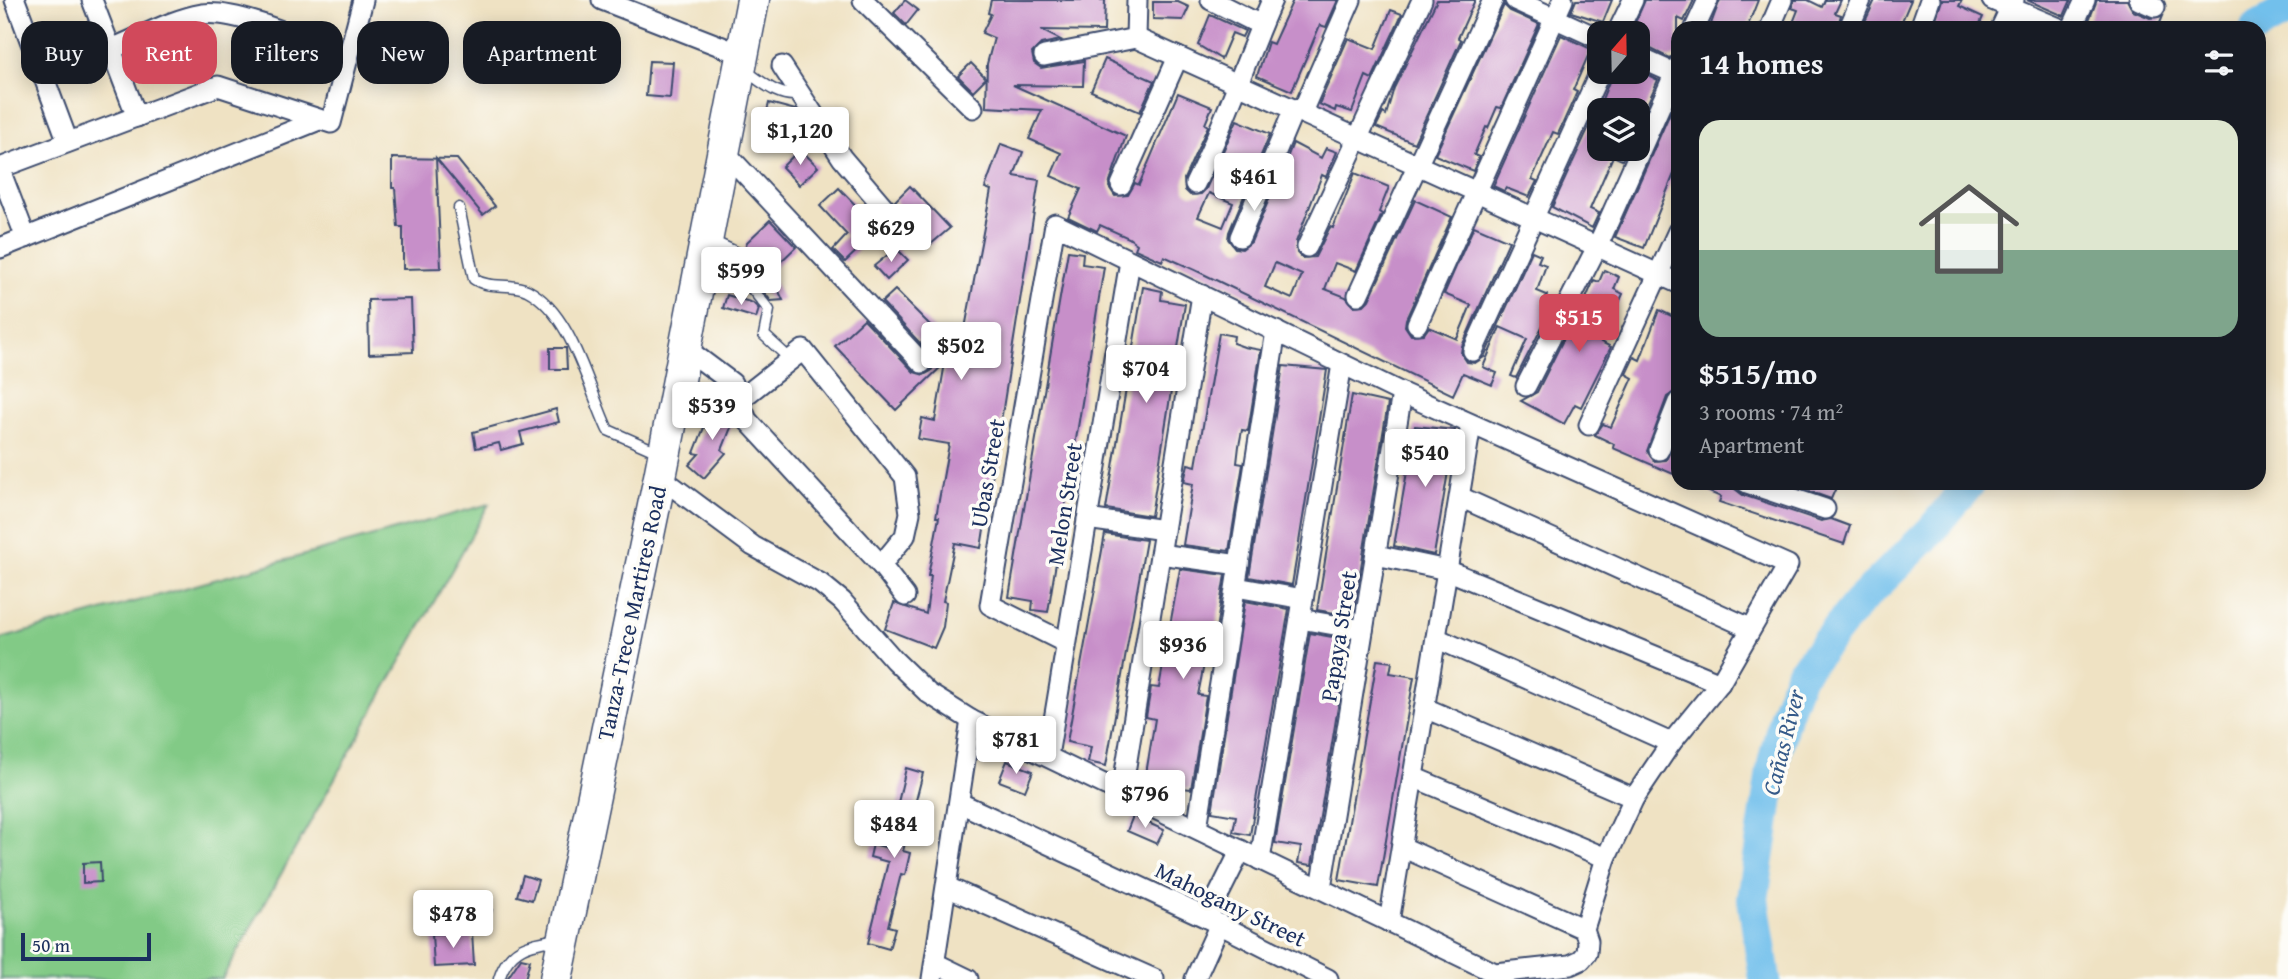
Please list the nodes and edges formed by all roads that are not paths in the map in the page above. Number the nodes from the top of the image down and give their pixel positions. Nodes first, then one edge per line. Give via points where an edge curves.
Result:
1 (15, 0) edge
2 (92, 0) edge
3 (363, 0) edge
4 (602, 0) edge
5 (753, 0) edge
6 (863, 0) edge
7 (1137, 0) edge
8 (1272, 0) edge
9 (1351, 0) edge
10 (1422, 0) edge
11 (1493, 0) edge
12 (1516, 0) edge
13 (1563, 0) edge
14 (1633, 0) edge
15 (1708, 0) edge
16 (1782, 0) edge
17 (1861, 0) edge
18 (1930, 0) edge
19 (2085, 0) edge
20 (1216, 1) edge
21 (2005, 3) edge
22 (1554, 19) junction
23 (1623, 21) edge
24 (1698, 21) edge
25 (1773, 21) edge
26 (1852, 21) edge
27 (1922, 21) edge
28 (2002, 21) edge
29 (2044, 21) edge
30 (2075, 21) edge
31 (1261, 25) junction
32 (1587, 33) edge
33 (1136, 38) junction
34 (111, 49) junction
35 (1044, 56) dead end
36 (348, 57) junction
37 (1178, 57) junction
38 (741, 61) junction
39 (1650, 62) edge
40 (782, 66) dead end
41 (1671, 70) edge
42 (1236, 83) junction
43 (1595, 84) edge
44 (1671, 85) edge
45 (801, 94) junction
46 (973, 108) dead end
47 (1298, 110) junction
48 (136, 117) junction
49 (320, 120) junction
50 (1359, 138) junction
51 (68, 142) junction
52 (722, 149) junction
53 (1418, 164) junction
54 (0, 169) edge
55 (1195, 184) dead end
56 (1121, 185) dead end
57 (1478, 191) junction
58 (459, 208) dead end
59 (1536, 217) junction
60 (899, 225) dead end
61 (705, 237) junction
62 (1240, 237) dead end
63 (26, 238) junction
64 (1598, 245) junction
65 (1307, 247) dead end
66 (1671, 247) edge
67 (0, 248) edge
68 (1130, 261) junction
69 (698, 272) junction
70 (1659, 274) junction
71 (1671, 280) edge
72 (749, 285) junction
73 (1202, 295) junction
74 (1358, 295) dead end
75 (1417, 324) dead end
76 (1276, 331) junction
77 (684, 347) junction
78 (1473, 351) dead end
79 (790, 360) junction
80 (922, 363) dead end
81 (1342, 364) junction
82 (1526, 386) dead end
83 (1402, 393) junction
84 (741, 399) junction
85 (1671, 420) edge
86 (1471, 425) junction
87 (1589, 425) dead end
88 (1659, 450) dead end
89 (662, 466) junction
90 (1768, 490) edge
91 (1460, 497) junction
92 (1825, 509) dead end
93 (1087, 519) junction
94 (1164, 530) junction
95 (1160, 554) junction
96 (1376, 555) junction
97 (881, 565) junction
98 (1239, 565) junction
99 (1447, 570) junction
100 (1236, 587) junction
101 (905, 596) dead end
102 (1303, 599) junction
103 (1300, 619) junction
104 (1750, 628) junction
105 (1363, 630) junction
106 (1436, 638) junction
107 (1066, 643) junction
108 (1720, 683) junction
109 (1425, 708) junction
110 (971, 720) junction
111 (1671, 743) junction
112 (1048, 756) junction
113 (1413, 777) junction
114 (1122, 791) junction
115 (1634, 798) junction
116 (960, 803) junction
117 (1197, 828) junction
118 (1402, 847) junction
119 (1241, 850) junction
120 (1606, 858) junction
121 (1260, 860) junction
122 (947, 887) junction
123 (1321, 888) junction
124 (1214, 921) junction
125 (1389, 922) junction
126 (1584, 929) junction
127 (564, 939) junction
128 (934, 971) edge
129 (1492, 976) edge
130 (499, 979) edge
131 (556, 979) edge
132 (968, 979) edge
133 (1154, 979) edge
134 (1195, 979) edge
135 (1328, 979) edge

1 - 51 street
2 - 34 street
3 - 36 street
4 - 38 street
5 - 38 main road, Tanza-Trece Martires Road
6 - 46 street
7 - 33 street
8 - 31 street
9 - 47 street
10 - 50 street
11 - 53 street
12 - 22 street
13 - 22 street
14 - 23 street
15 - 24 street
16 - 25 street
17 - 26 street
18 - 27 street
19 - 30 street
20 - 31 street
21 - 28 street
21 - 29 street
22 - 32 street
22 - 57 street
31 - 42 street
33 - 35 street
33 - 37 street
34 - 36 street via 210,14 252,22
34 - 48 street
36 - 49 street via 331,123
37 - 42 street
37 - 56 street
38 - 45 lane via 780,93 789,97
38 - 52 main road, Tanza-Trece Martires Road
39 - 41 street
40 - 45 street
42 - 47 street
42 - 55 street via 1224,124
43 - 59 street
44 - 64 street
45 - 60 street via 842,158
47 - 50 street
47 - 62 street
48 - 49 street via 218,86
48 - 51 street
49 - 63 street
50 - 53 street
50 - 65 street
51 - 54 street
52 - 61 main road, Tanza-Trece Martires Road
52 - 80 street
53 - 57 street
53 - 74 street
54 - 63 street
57 - 59 street
57 - 75 street
58 - 89 lane via 474,279 483,285 530,292 559,321 584,365 608,430
59 - 64 street
59 - 78 street
61 - 69 main road, Tanza-Trece Martires Road
61 - 72 lane via 753,260
63 - 67 street
64 - 70 street
64 - 82 street
66 - 70 street
68 - 73 street
68 - 93 street, Melon Street
68 - 107 street, Ubas Street via 1055,224 990,605
69 - 72 lane
69 - 77 main road, Tanza-Trece Martires Road
70 - 71 street
70 - 87 street
72 - 79 lane via 769,310 764,335
73 - 76 street
73 - 94 street
76 - 81 street
76 - 98 street
77 - 84 street via 732,383
77 - 89 main road, Tanza-Trece Martires Road
79 - 84 street
79 - 97 street via 803,350 905,477 910,513 905,536
81 - 83 street
81 - 102 street
83 - 86 street
83 - 96 street, Papaya Street
84 - 97 street via 747,420
85 - 88 street
86 - 91 street
86 - 104 street via 1788,565
89 - 110 street via 753,546 820,583 842,601 928,692
89 - 127 main road, Tanza-Trece Martires Road
90 - 92 street
91 - 99 street
91 - 104 street
93 - 94 street
93 - 107 street, Melon Street
94 - 95 street
95 - 98 street
95 - 114 street
96 - 99 street
96 - 105 street, Papaya Street
97 - 101 street
98 - 100 street
99 - 106 street
99 - 108 street
100 - 102 street
100 - 117 street
102 - 103 street
103 - 105 street
103 - 121 street
104 - 108 street
105 - 123 street, Papaya Street
106 - 109 street
106 - 111 street
107 - 112 street, Melon Street
108 - 111 street
109 - 113 street
109 - 115 street
110 - 112 street
110 - 116 street
111 - 115 street
112 - 114 street
113 - 118 street
113 - 120 street
114 - 117 street
115 - 120 street
116 - 122 street
116 - 124 street, Mahogany Street
117 - 119 street
118 - 125 street
118 - 126 street
119 - 121 street
119 - 124 street
120 - 126 street
121 - 123 street
122 - 128 street
122 - 133 street
123 - 125 street
124 - 134 street
124 - 135 street, Mahogany Street
125 - 129 street
126 - 129 street via 1587,953 1581,960
127 - 130 lane via 531,943 512,952
127 - 131 main road, Tanza-Trece Martires Road
128 - 132 street

